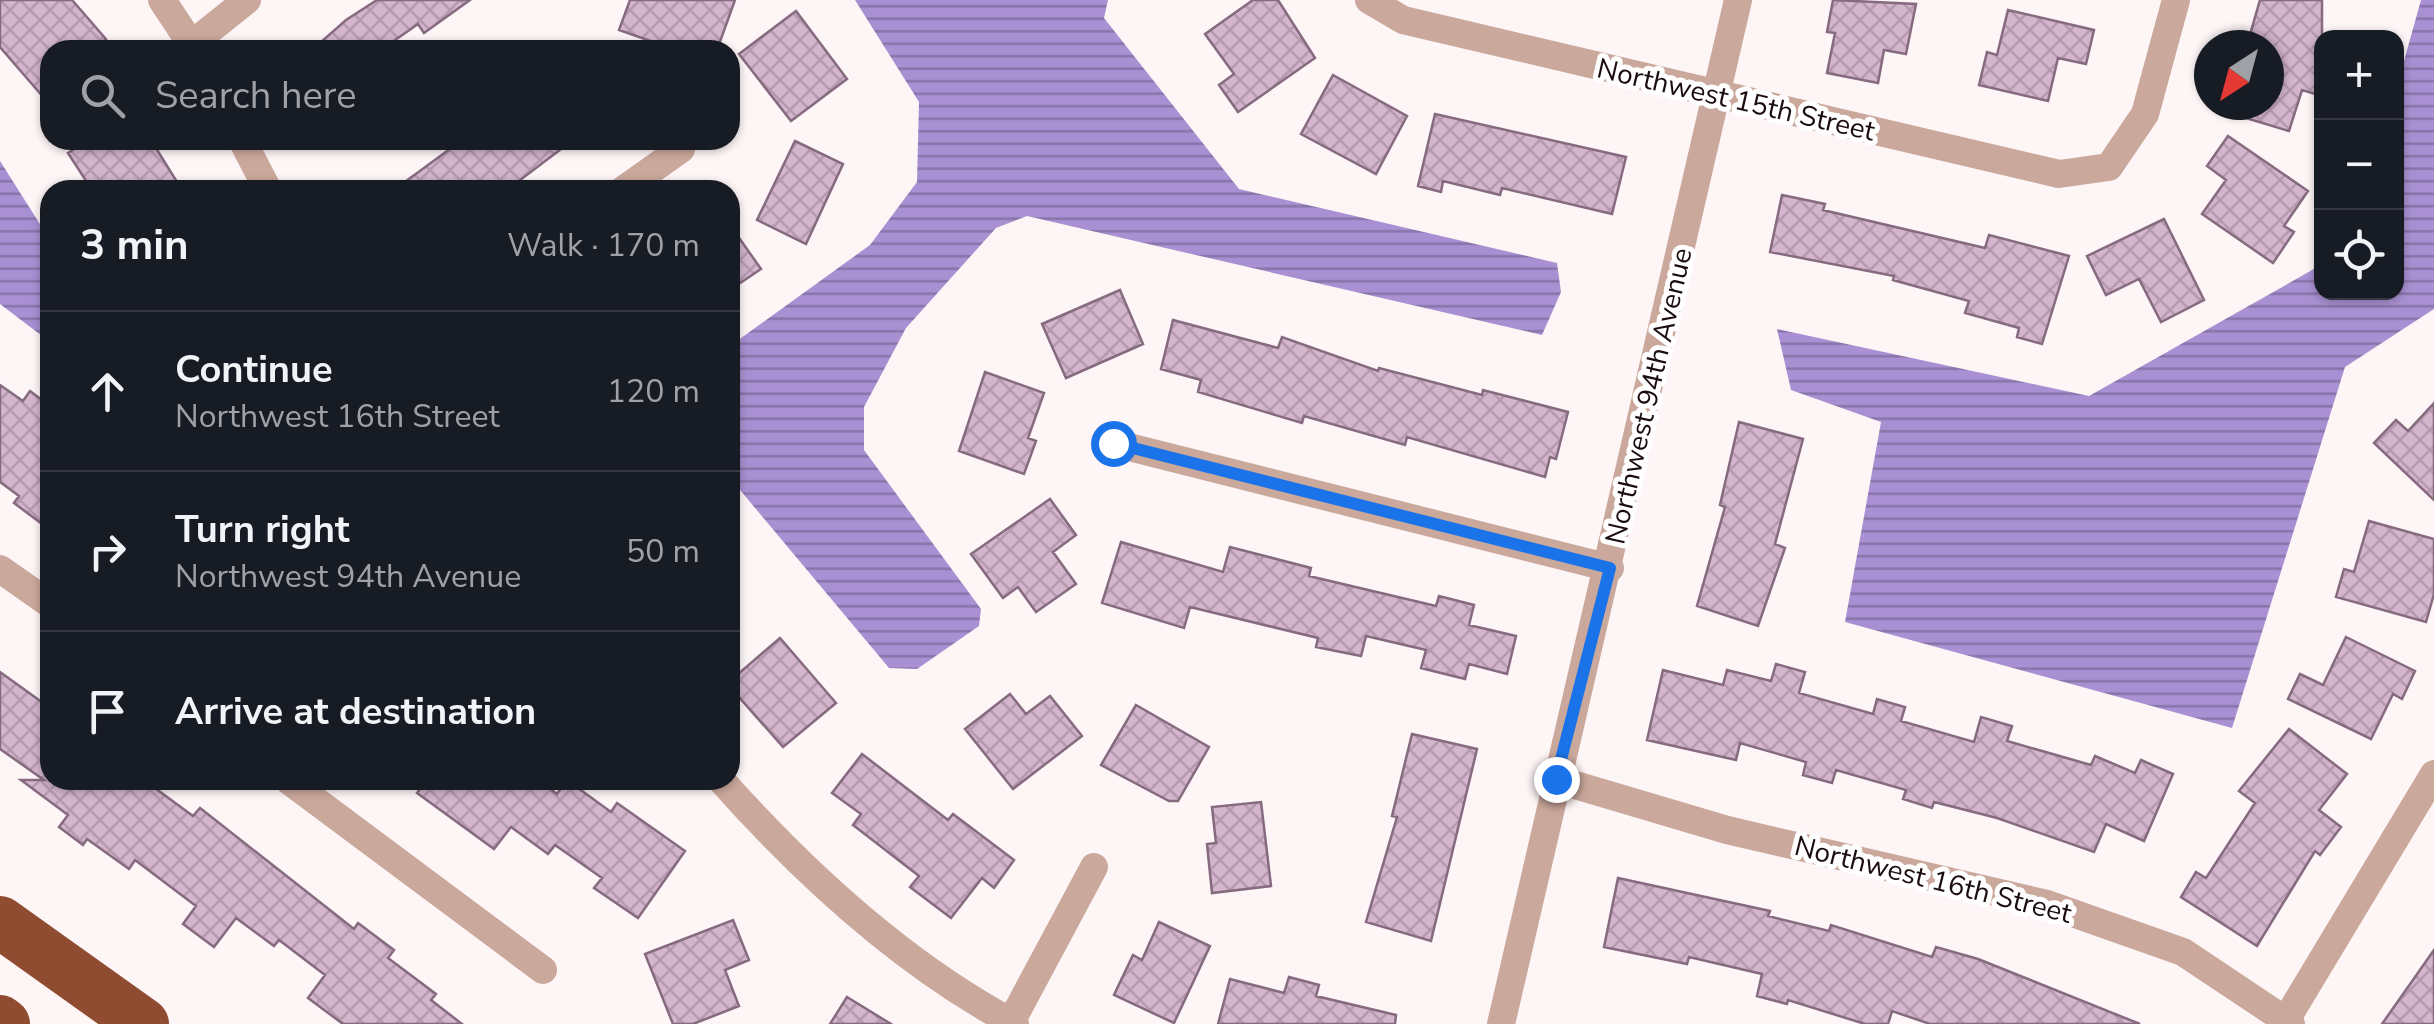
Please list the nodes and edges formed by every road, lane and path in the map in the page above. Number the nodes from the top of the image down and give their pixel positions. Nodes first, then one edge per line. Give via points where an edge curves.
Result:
1 (162, 0) edge
2 (247, 0) edge
3 (1369, 0) edge
4 (1738, 0) edge
5 (2176, 0) edge
6 (189, 40) edge
7 (202, 40) edge
8 (1716, 96) junction
9 (247, 150) edge
10 (680, 150) edge
11 (263, 180) edge
12 (637, 180) edge
13 (1113, 443) dead end
14 (0, 568) edge
15 (1610, 568) junction
16 (40, 597) edge
17 (2434, 774) edge
18 (1556, 779) junction
19 (301, 790) edge
20 (730, 790) edge
21 (1094, 867) dead end
22 (0, 922) edge
23 (543, 970) dead end
24 (2289, 1022) edge
25 (1012, 1023) edge
26 (143, 1024) edge
27 (1501, 1024) edge

1 - 6 street
2 - 7 street
3 - 8 street, Northwest 15th Street via 1403,20
4 - 8 street, Northwest 94th Avenue
5 - 8 street, Northwest 15th Street via 2145,114 2109,167 2059,174
8 - 15 street, Northwest 94th Avenue
9 - 11 street
10 - 12 street
13 - 15 street
14 - 16 street
15 - 18 street, Northwest 94th Avenue
17 - 24 street
18 - 24 street, Northwest 16th Street via 1727,830 2047,904 2183,952
18 - 27 street, Northwest 94th Avenue
19 - 23 street
20 - 25 street via 766,831 909,957
21 - 25 street
22 - 26 highway

